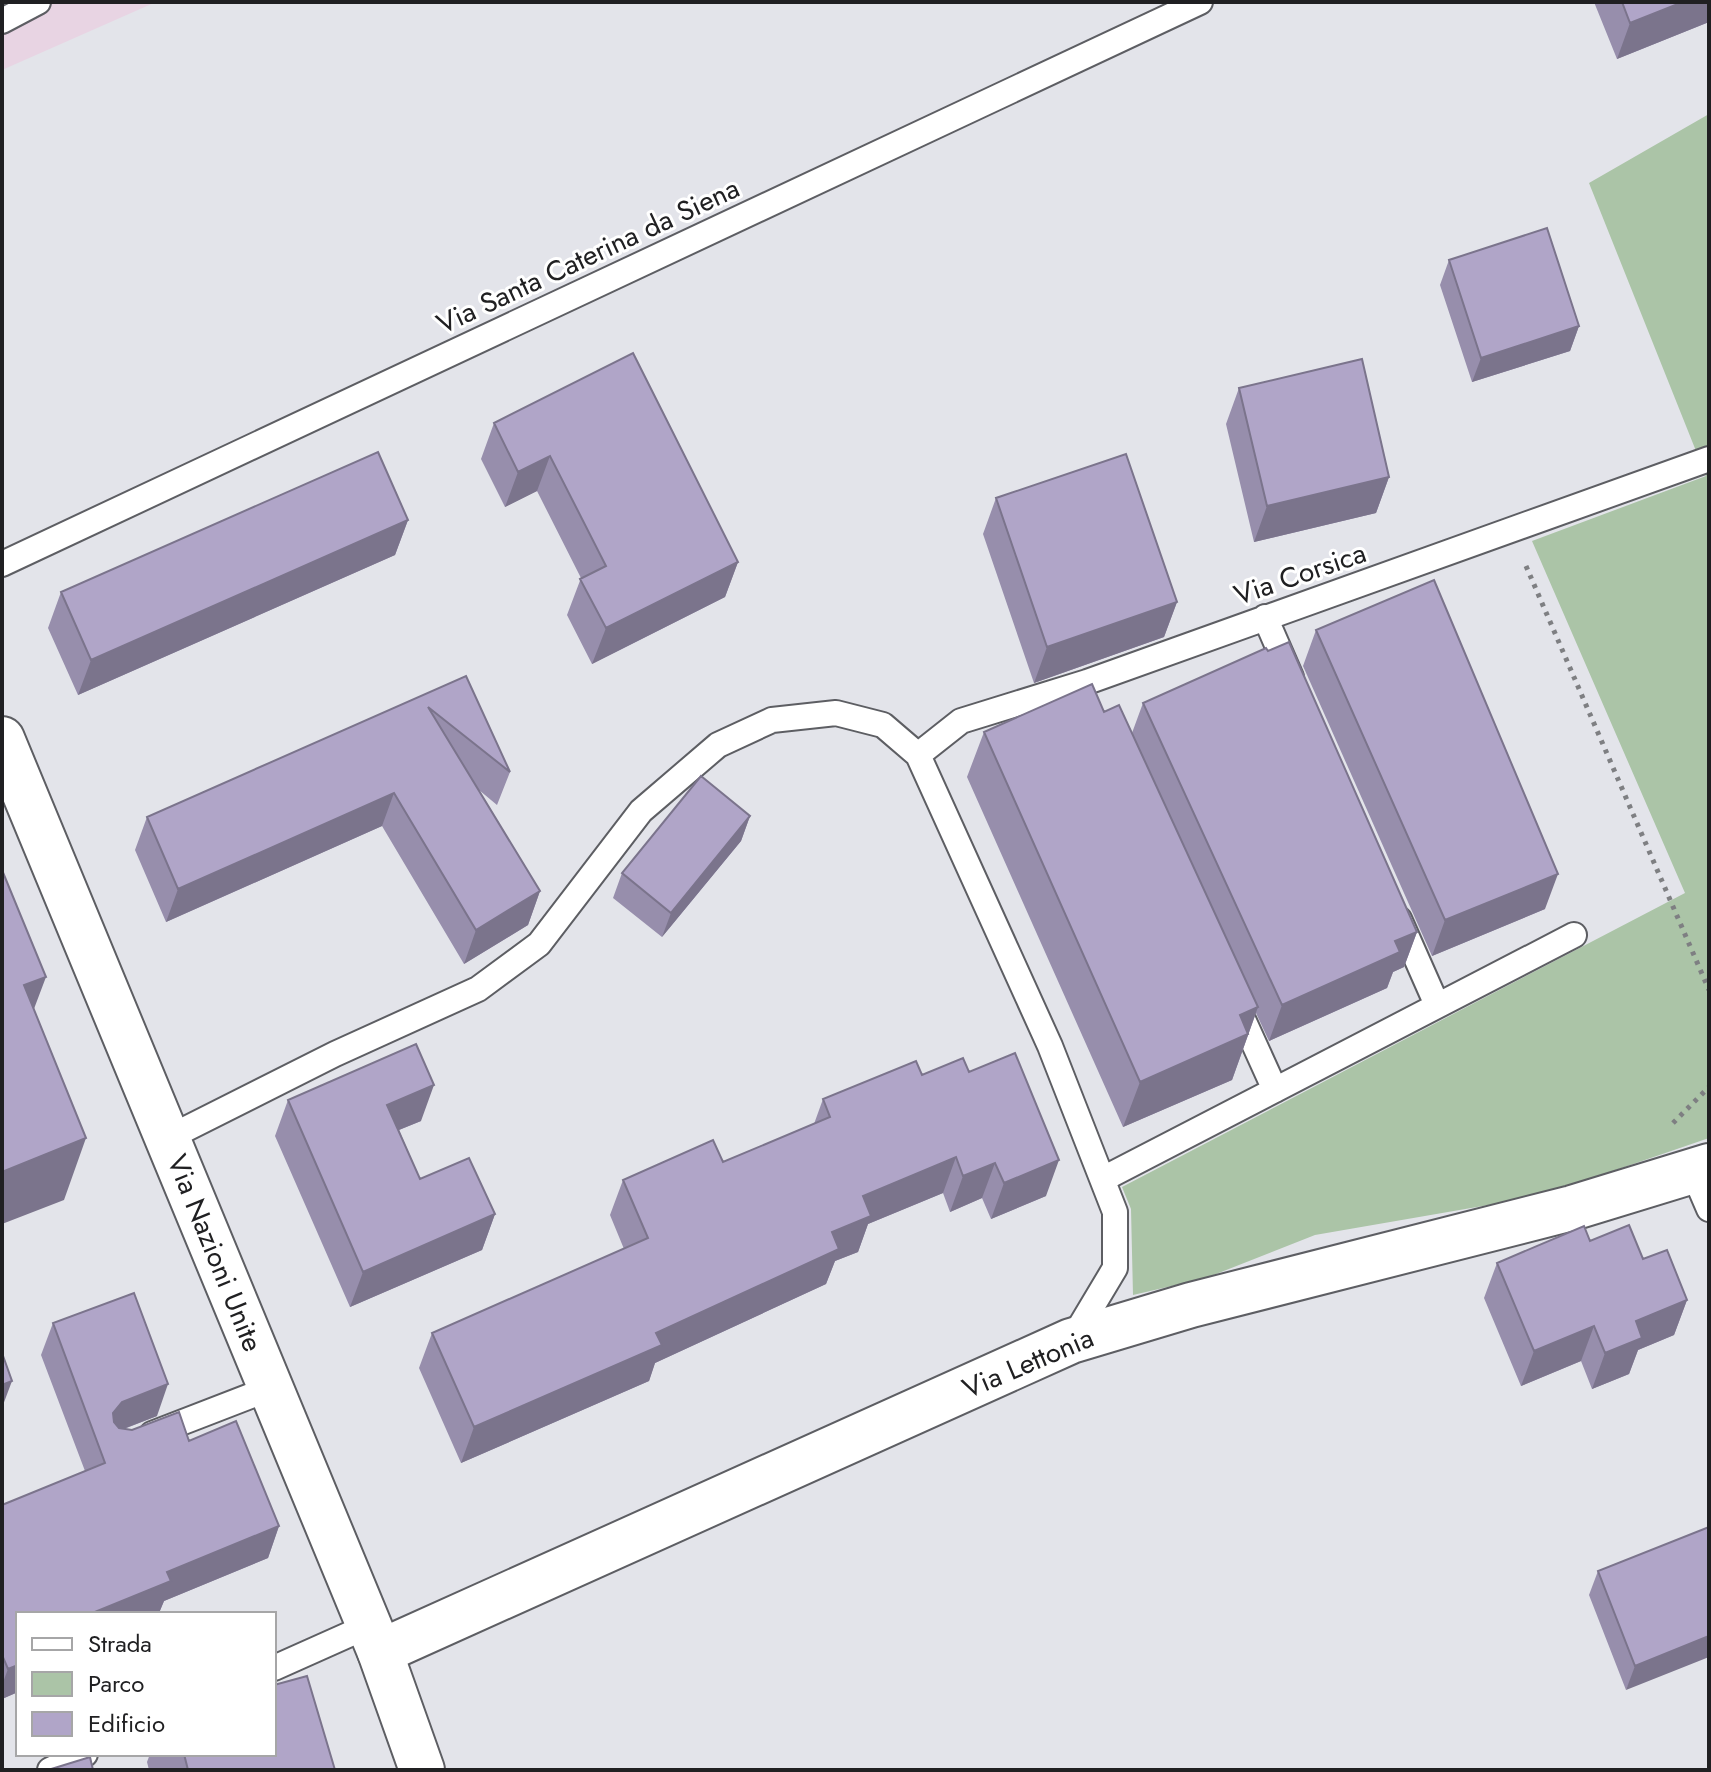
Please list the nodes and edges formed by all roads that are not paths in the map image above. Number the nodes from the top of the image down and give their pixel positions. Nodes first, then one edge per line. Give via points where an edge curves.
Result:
1 (38, 2) edge
2 (1200, 2) edge
3 (2, 21) edge
4 (1709, 459) edge
5 (2, 564) edge
6 (1265, 617) junction
7 (1087, 682) junction
8 (1303, 703) edge
9 (1100, 710) edge
10 (2, 739) edge
11 (918, 755) junction
12 (1386, 890) edge
13 (1574, 935) dead end
14 (1223, 977) edge
15 (1437, 1005) junction
16 (1275, 1090) junction
17 (168, 1138) junction
18 (1103, 1179) junction
19 (1704, 1182) edge
20 (1071, 1341) junction
21 (271, 1388) junction
22 (130, 1442) edge
23 (374, 1639) junction
24 (276, 1667) edge
25 (81, 1756) edge
26 (50, 1770) edge
27 (422, 1770) edge

1 - 3 lane
2 - 5 lane, Via Santa Caterina da Siena
4 - 6 lane, Via Corsica
6 - 7 lane, Via Corsica
6 - 8 lane
7 - 9 lane
7 - 11 lane, Via Corsica via 961,721
10 - 17 street, Via Nazioni Unite
11 - 17 lane via 883,725 836,713 772,720 718,745 641,811 539,944 478,989
11 - 18 lane via 1050,1046
12 - 15 lane
13 - 15 lane
14 - 16 lane
15 - 16 lane
16 - 18 lane
17 - 21 street, Via Nazioni Unite
18 - 20 lane via 1115,1212 1115,1268
19 - 20 street, Via Lettonia via 1572,1208 1191,1305
20 - 23 street, Via Lettonia
21 - 22 lane
21 - 23 street, Via Nazioni Unite
23 - 24 lane
23 - 27 street, Via Nazioni Unite
25 - 26 lane

